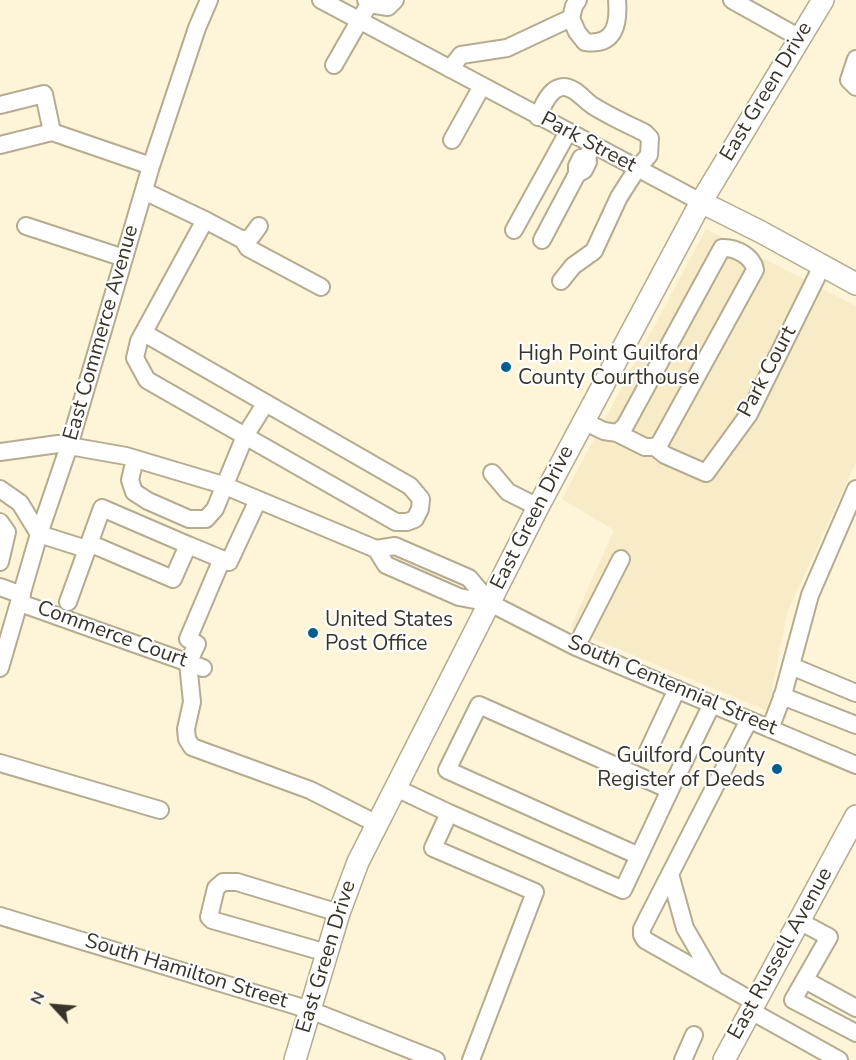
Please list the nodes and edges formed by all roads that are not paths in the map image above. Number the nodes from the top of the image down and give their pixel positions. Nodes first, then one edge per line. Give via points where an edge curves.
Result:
1 (209, 0) edge
2 (321, 0) edge
3 (395, 0) edge
4 (578, 0) edge
5 (617, 0) edge
6 (732, 0) edge
7 (823, 0) edge
8 (368, 2) edge
9 (571, 18) junction
10 (360, 21) junction
11 (800, 38) junction
12 (856, 59) edge
13 (334, 65) dead end
14 (450, 69) junction
15 (482, 86) junction
16 (856, 87) edge
17 (0, 105) edge
18 (538, 117) junction
19 (52, 132) junction
20 (568, 132) junction
21 (452, 140) dead end
22 (0, 145) edge
23 (590, 152) junction
24 (151, 166) junction
25 (637, 169) junction
26 (144, 191) junction
27 (700, 202) junction
28 (205, 220) junction
29 (256, 224) dead end
30 (26, 226) dead end
31 (514, 230) dead end
32 (243, 240) junction
33 (542, 240) dead end
34 (124, 258) junction
35 (822, 266) junction
36 (561, 280) dead end
37 (856, 285) edge
38 (321, 287) dead end
39 (144, 333) junction
40 (265, 404) junction
41 (583, 421) junction
42 (617, 433) junction
43 (245, 436) junction
44 (69, 446) junction
45 (655, 447) junction
46 (0, 452) edge
47 (135, 459) junction
48 (492, 472) dead end
49 (223, 485) junction
50 (0, 489) edge
51 (856, 489) edge
52 (258, 500) junction
53 (538, 507) junction
54 (0, 522) edge
55 (39, 534) junction
56 (188, 545) junction
57 (87, 546) junction
58 (222, 559) junction
59 (621, 560) dead end
60 (0, 562) edge
61 (0, 587) edge
62 (21, 598) junction
63 (68, 603) dead end
64 (490, 603) junction
65 (576, 647) junction
66 (194, 663) junction
67 (791, 666) junction
68 (0, 668) edge
69 (677, 689) junction
70 (856, 693) edge
71 (782, 696) junction
72 (712, 704) junction
73 (749, 720) junction
74 (856, 725) edge
75 (770, 729) junction
76 (648, 751) dead end
77 (0, 763) edge
78 (856, 765) edge
79 (396, 788) junction
80 (670, 790) junction
81 (159, 810) dead end
82 (449, 813) junction
83 (856, 816) edge
84 (377, 824) junction
85 (639, 856) junction
86 (670, 874) junction
87 (339, 913) junction
88 (0, 916) edge
89 (800, 921) junction
90 (327, 953) junction
91 (715, 980) junction
92 (805, 980) junction
93 (753, 1007) junction
94 (856, 1008) edge
95 (310, 1010) junction
96 (856, 1033) edge
97 (694, 1035) dead end
98 (295, 1060) edge
99 (436, 1060) edge
100 (471, 1060) edge
101 (682, 1060) edge
102 (724, 1060) edge
103 (839, 1060) edge

1 - 24 street, East Commerce Avenue
2 - 10 street, Park Street
3 - 8 street via 388,7
4 - 9 street
5 - 9 street via 615,27 598,44 585,42
6 - 11 street
7 - 11 main road, East Green Drive
8 - 10 street
9 - 14 street via 507,48 461,55
10 - 13 street
10 - 14 street, Park Street
11 - 27 main road, East Green Drive
12 - 16 street via 849,80
14 - 15 street, Park Street
15 - 18 street, Park Street
15 - 21 street
17 - 19 street via 44,94
18 - 20 street, Park Street
18 - 25 street via 557,88 574,90 595,107 650,138 649,155
19 - 22 street
19 - 24 street
20 - 23 street, Park Street
20 - 31 street
23 - 25 street, Park Street
23 - 33 street via 581,158 577,174
24 - 26 street, East Commerce Avenue
25 - 27 street, Park Street
25 - 36 street via 594,250
26 - 28 street
26 - 34 street, East Commerce Avenue
27 - 35 main road, Park Street
27 - 41 main road, East Green Drive
28 - 32 street
28 - 39 street
29 - 32 street
30 - 34 street
32 - 38 street via 248,248
34 - 44 street, East Commerce Avenue
35 - 37 main road, Park Street
35 - 45 street, Park Court via 749,414 706,474
39 - 40 street
39 - 43 street via 135,358 147,381
40 - 43 street
40 - 43 street via 414,489 421,499 415,519 396,522
41 - 42 street
41 - 53 main road, East Green Drive
42 - 45 street via 645,447
42 - 45 street via 625,426 717,256 722,248 730,248 749,258 755,270
43 - 49 street
44 - 46 street, South Centennial Street via 57,444
44 - 47 street, South Centennial Street
44 - 55 street, East Commerce Avenue
47 - 49 street, South Centennial Street
47 - 49 street via 130,480 134,492 189,519 206,519 215,509
48 - 53 street via 508,492
49 - 52 street, South Centennial Street
50 - 55 street via 20,503
51 - 67 street via 810,595
52 - 58 street via 229,562
52 - 64 street, South Centennial Street via 376,549 386,565 459,597
53 - 64 main road, East Green Drive
54 - 60 street via 7,532
55 - 57 street
55 - 62 street, East Commerce Avenue
56 - 57 street via 173,579 96,546
56 - 57 street via 102,508
56 - 58 street
57 - 63 street
58 - 66 street via 188,639 197,644
59 - 65 street
61 - 62 street, Commerce Court
62 - 66 street, Commerce Court
62 - 68 street, East Commerce Avenue
64 - 65 street, South Centennial Street
64 - 79 main road, East Green Drive
65 - 69 street, South Centennial Street
66 - 84 street via 186,729 192,747 310,790
67 - 70 street
67 - 71 street
69 - 72 street, South Centennial Street
69 - 76 street
71 - 74 street
71 - 75 street
72 - 73 street, South Centennial Street
72 - 80 street
73 - 75 street, South Centennial Street
73 - 86 street
75 - 78 street, South Centennial Street
77 - 81 street
79 - 82 street
79 - 84 main road, East Green Drive
80 - 85 street
80 - 85 street via 479,705 447,770
82 - 85 street via 623,890
82 - 100 street via 434,848 535,892
83 - 89 main road, East Russell Avenue
84 - 87 main road, East Green Drive
86 - 91 street via 686,928
86 - 91 street via 642,935
87 - 90 main road, East Green Drive
87 - 90 street via 237,882 222,882 216,888 209,916 212,920
88 - 95 street, South Hamilton Street
89 - 92 street via 829,937
89 - 93 main road, East Russell Avenue
90 - 95 main road, East Green Drive
91 - 93 street
92 - 94 street
92 - 96 street via 793,1000
93 - 102 main road, East Russell Avenue
93 - 103 street
95 - 98 main road, East Green Drive
95 - 99 street, South Hamilton Street
97 - 101 street

